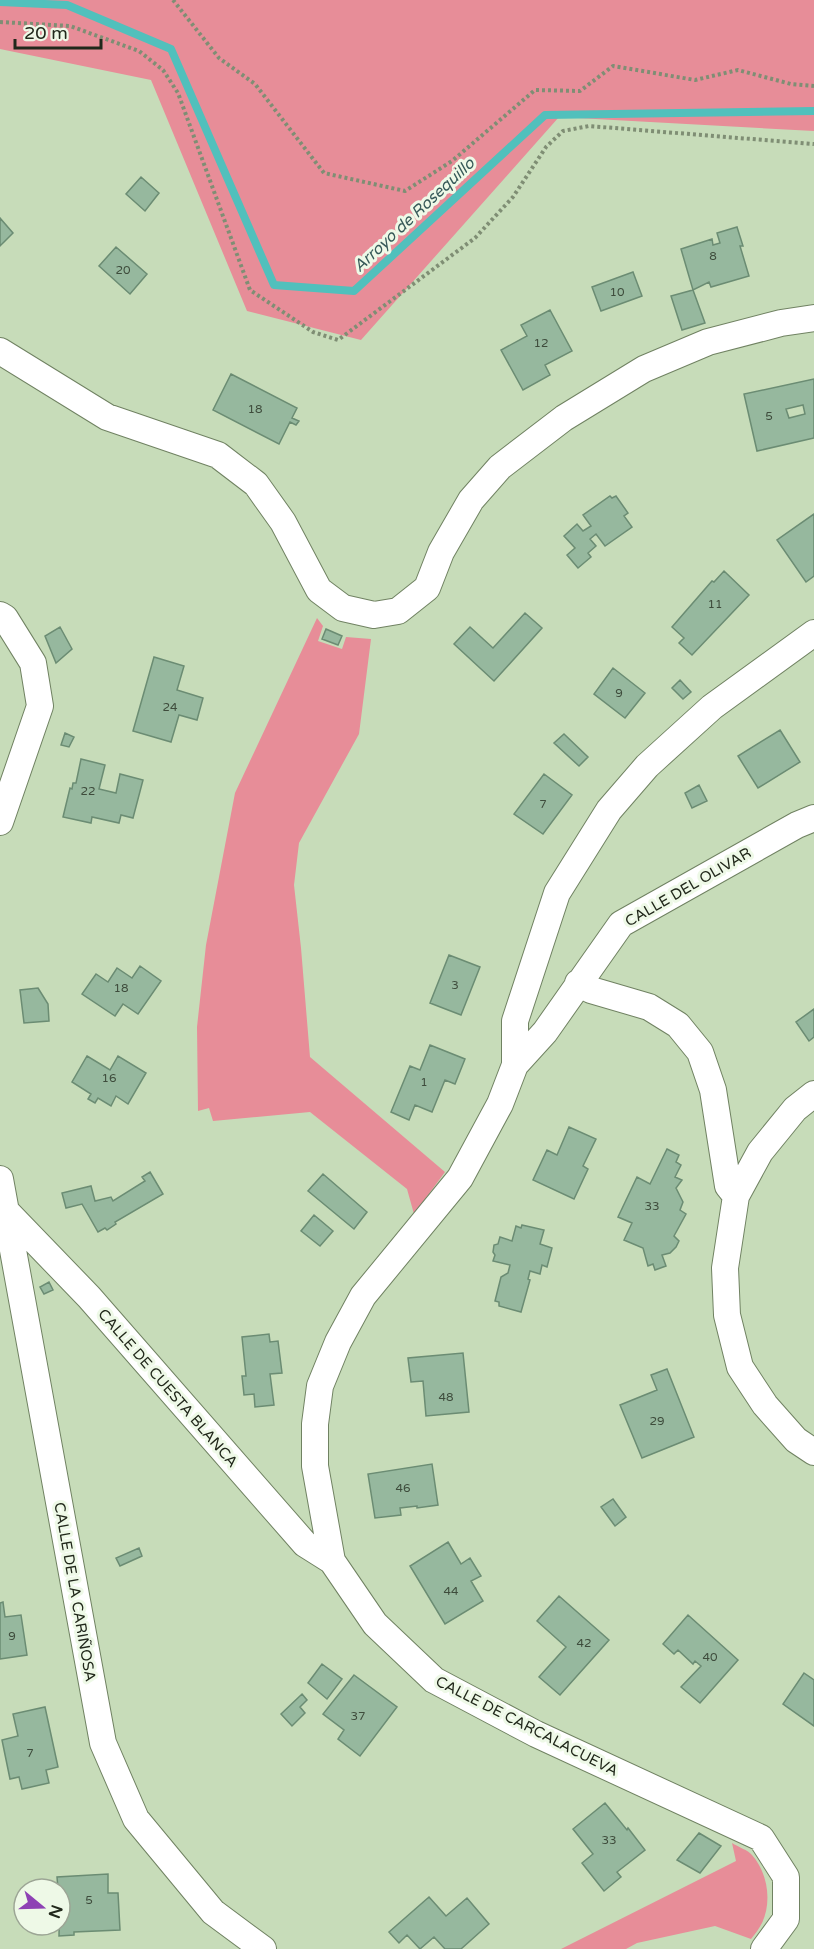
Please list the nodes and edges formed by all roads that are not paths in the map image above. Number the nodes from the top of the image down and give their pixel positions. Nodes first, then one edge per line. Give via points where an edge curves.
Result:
1 (814, 318) edge
2 (0, 351) edge
3 (0, 615) edge
4 (814, 633) edge
5 (814, 818) edge
6 (0, 822) edge
7 (578, 982) junction
8 (515, 1065) junction
9 (814, 1094) edge
10 (0, 1179) edge
11 (736, 1196) junction
12 (6, 1210) junction
13 (814, 1452) edge
14 (332, 1561) junction
15 (263, 1949) edge
16 (764, 1949) edge

1 - 2 street via 708,342 644,369 564,418 500,467 471,500 441,552 427,588 398,611 374,615 343,608 319,590 283,522 256,484 218,455 107,417
3 - 6 street via 33,663 39,706
4 - 8 street via 712,707 647,766 609,810 557,893 515,1021
5 - 7 street, CALLE DEL OLIVAR via 621,924
7 - 8 street, CALLE DEL OLIVAR via 545,1032
7 - 11 street via 591,990 649,1007 678,1024 700,1052 713,1090 728,1186
8 - 14 street, CALLE DE CARCALACUEVA via 500,1104 460,1178 363,1296 320,1386 315,1466
9 - 11 street via 795,1109 760,1152
10 - 12 street, CALLE DE LA CARIÑOSA
11 - 13 street via 725,1268 727,1315 740,1367 765,1406 796,1440
12 - 14 street, CALLE DE CUESTA BLANCA via 89,1297 305,1544
12 - 15 street, CALLE DE LA CARIÑOSA via 103,1743 136,1819 213,1912
14 - 16 street, CALLE DE CARCALACUEVA via 375,1623 434,1680 536,1734 761,1838 786,1876 786,1919

